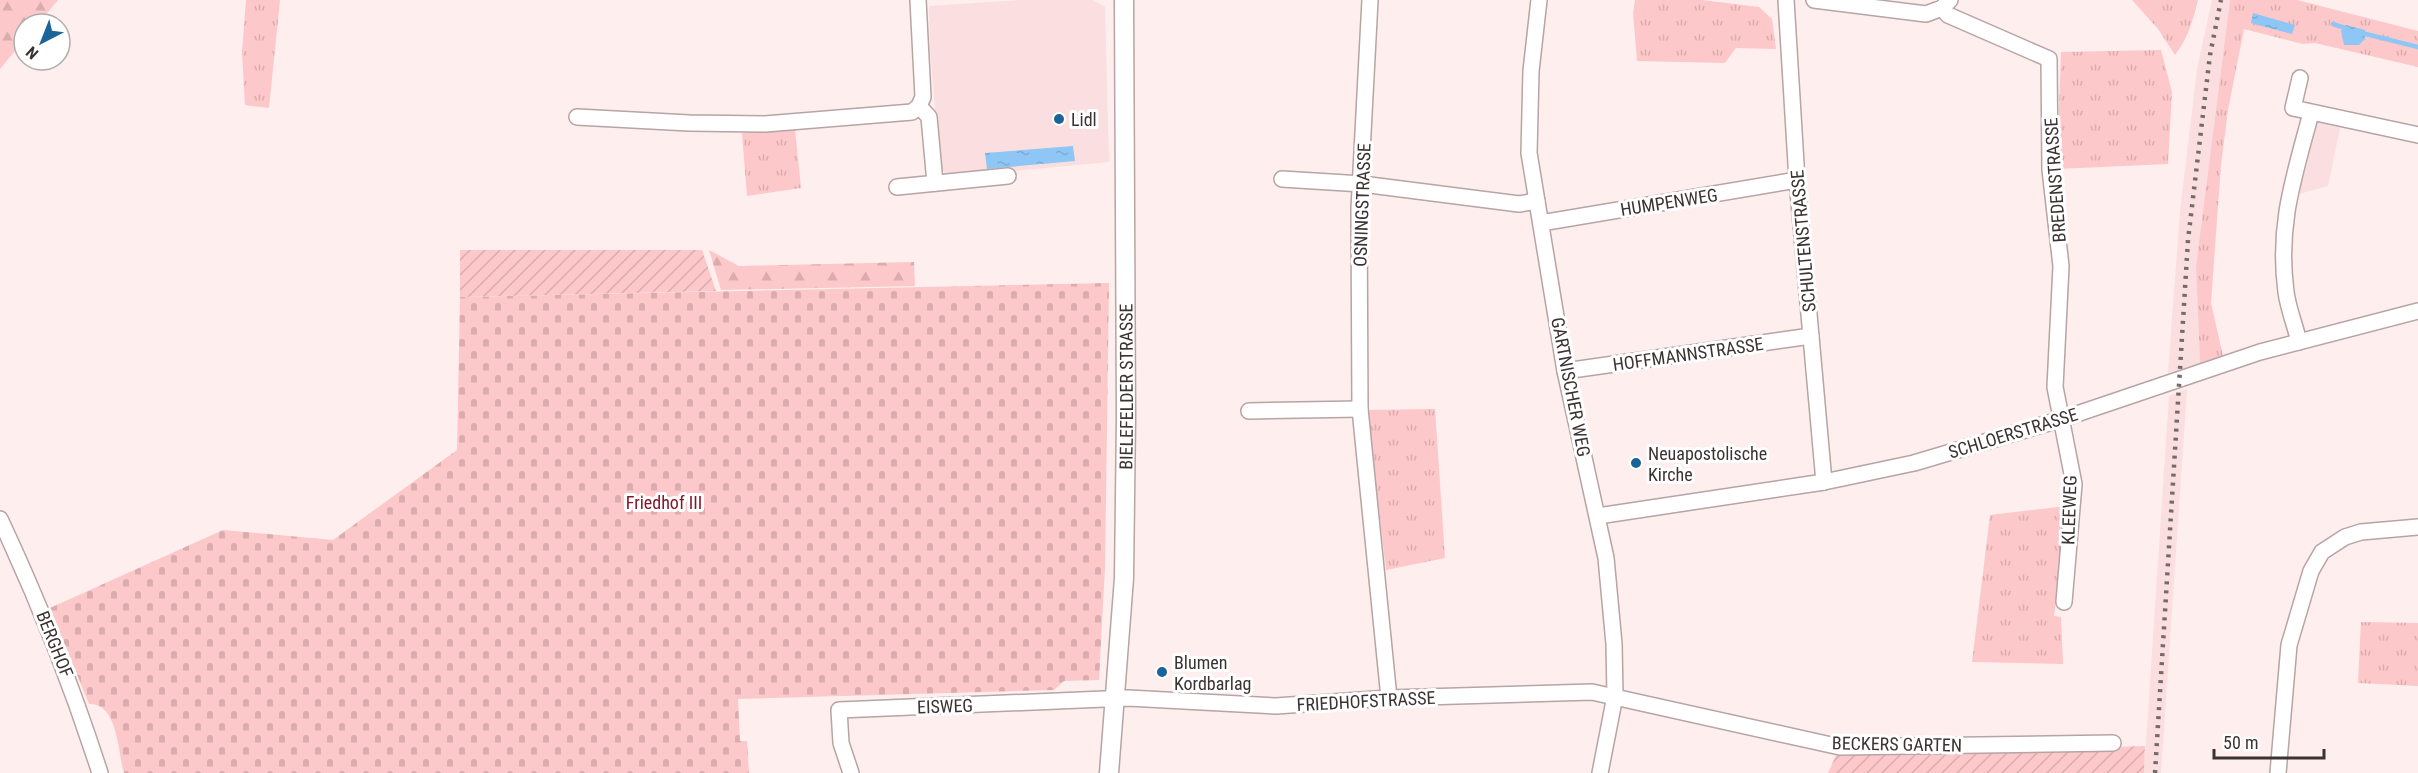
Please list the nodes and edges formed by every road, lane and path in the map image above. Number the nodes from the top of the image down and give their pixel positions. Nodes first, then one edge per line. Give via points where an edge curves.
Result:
1 (918, 0) edge
2 (1124, 0) edge
3 (1370, 0) edge
4 (1539, 0) edge
5 (1785, 0) edge
6 (1814, 0) edge
7 (1946, 4) edge
8 (2300, 78) dead end
9 (920, 106) junction
10 (2311, 113) junction
11 (577, 117) dead end
12 (2418, 135) edge
13 (1008, 176) dead end
14 (1282, 179) dead end
15 (1797, 180) junction
16 (935, 183) junction
17 (1362, 184) junction
18 (897, 187) dead end
19 (1537, 201) junction
20 (1541, 223) junction
21 (2418, 311) edge
22 (1811, 336) junction
23 (2300, 342) junction
24 (1565, 371) junction
25 (1360, 409) junction
26 (1249, 411) dead end
27 (2062, 419) junction
28 (1824, 482) junction
29 (1598, 516) junction
30 (0, 519) edge
31 (2418, 527) edge
32 (2064, 602) dead end
33 (1615, 696) junction
34 (1389, 698) junction
35 (1116, 699) junction
36 (2113, 743) dead end
37 (100, 773) edge
38 (851, 773) edge
39 (1110, 773) edge
40 (1600, 773) edge
41 (2278, 773) edge

1 - 9 street via 923,97
2 - 35 street, BIELEFELDER STRASSE via 1126,418 1124,578
3 - 17 street, OSNINGSTRASSE
4 - 19 street, GARTNISCHER WEG via 1529,153
5 - 15 street, SCHULTENSTRASSE
6 - 7 street, BREDENSTRASSE via 1926,14
7 - 27 street, BREDENSTRASSE via 1948,15 2049,59 2050,170 2061,266 2055,387
8 - 10 street via 2293,108
9 - 11 street via 912,112 765,124
9 - 16 street via 929,117
10 - 12 street
10 - 23 street via 2287,204 2283,246 2286,294
13 - 16 street
14 - 17 street
15 - 20 street, HUMPENWEG
15 - 22 street, SCHULTENSTRASSE
16 - 18 street
17 - 19 street via 1519,204
17 - 25 street, OSNINGSTRASSE
19 - 20 street, GARTNISCHER WEG
20 - 24 street, GARTNISCHER WEG
21 - 23 street, SCHLOERSTRASSE
22 - 24 street, HOFFMANNSTRASSE
22 - 28 street, SCHULTENSTRASSE
23 - 27 street, SCHLOERSTRASSE
24 - 29 street, GARTNISCHER WEG
25 - 26 street
25 - 34 street, OSNINGSTRASSE
27 - 28 street, SCHLOERSTRASSE via 1914,463
27 - 32 street, KLEEWEG via 2074,484
28 - 29 street, SCHLOERSTRASSE
29 - 33 street, GARTNISCHER WEG via 1607,569
30 - 37 street, BERGHOF via 68,676
31 - 41 street via 2345,537 2322,552 2311,571 2289,645
33 - 34 street, FRIEDHOFSTRASSE via 1592,692
33 - 36 street, BECKERS GARTEN via 1840,747
33 - 40 street, GARTNISCHER WEG
34 - 35 street, FRIEDHOFSTRASSE via 1276,706
35 - 38 street, EISWEG via 839,710 841,743
35 - 39 street, BIELEFELDER STRASSE

